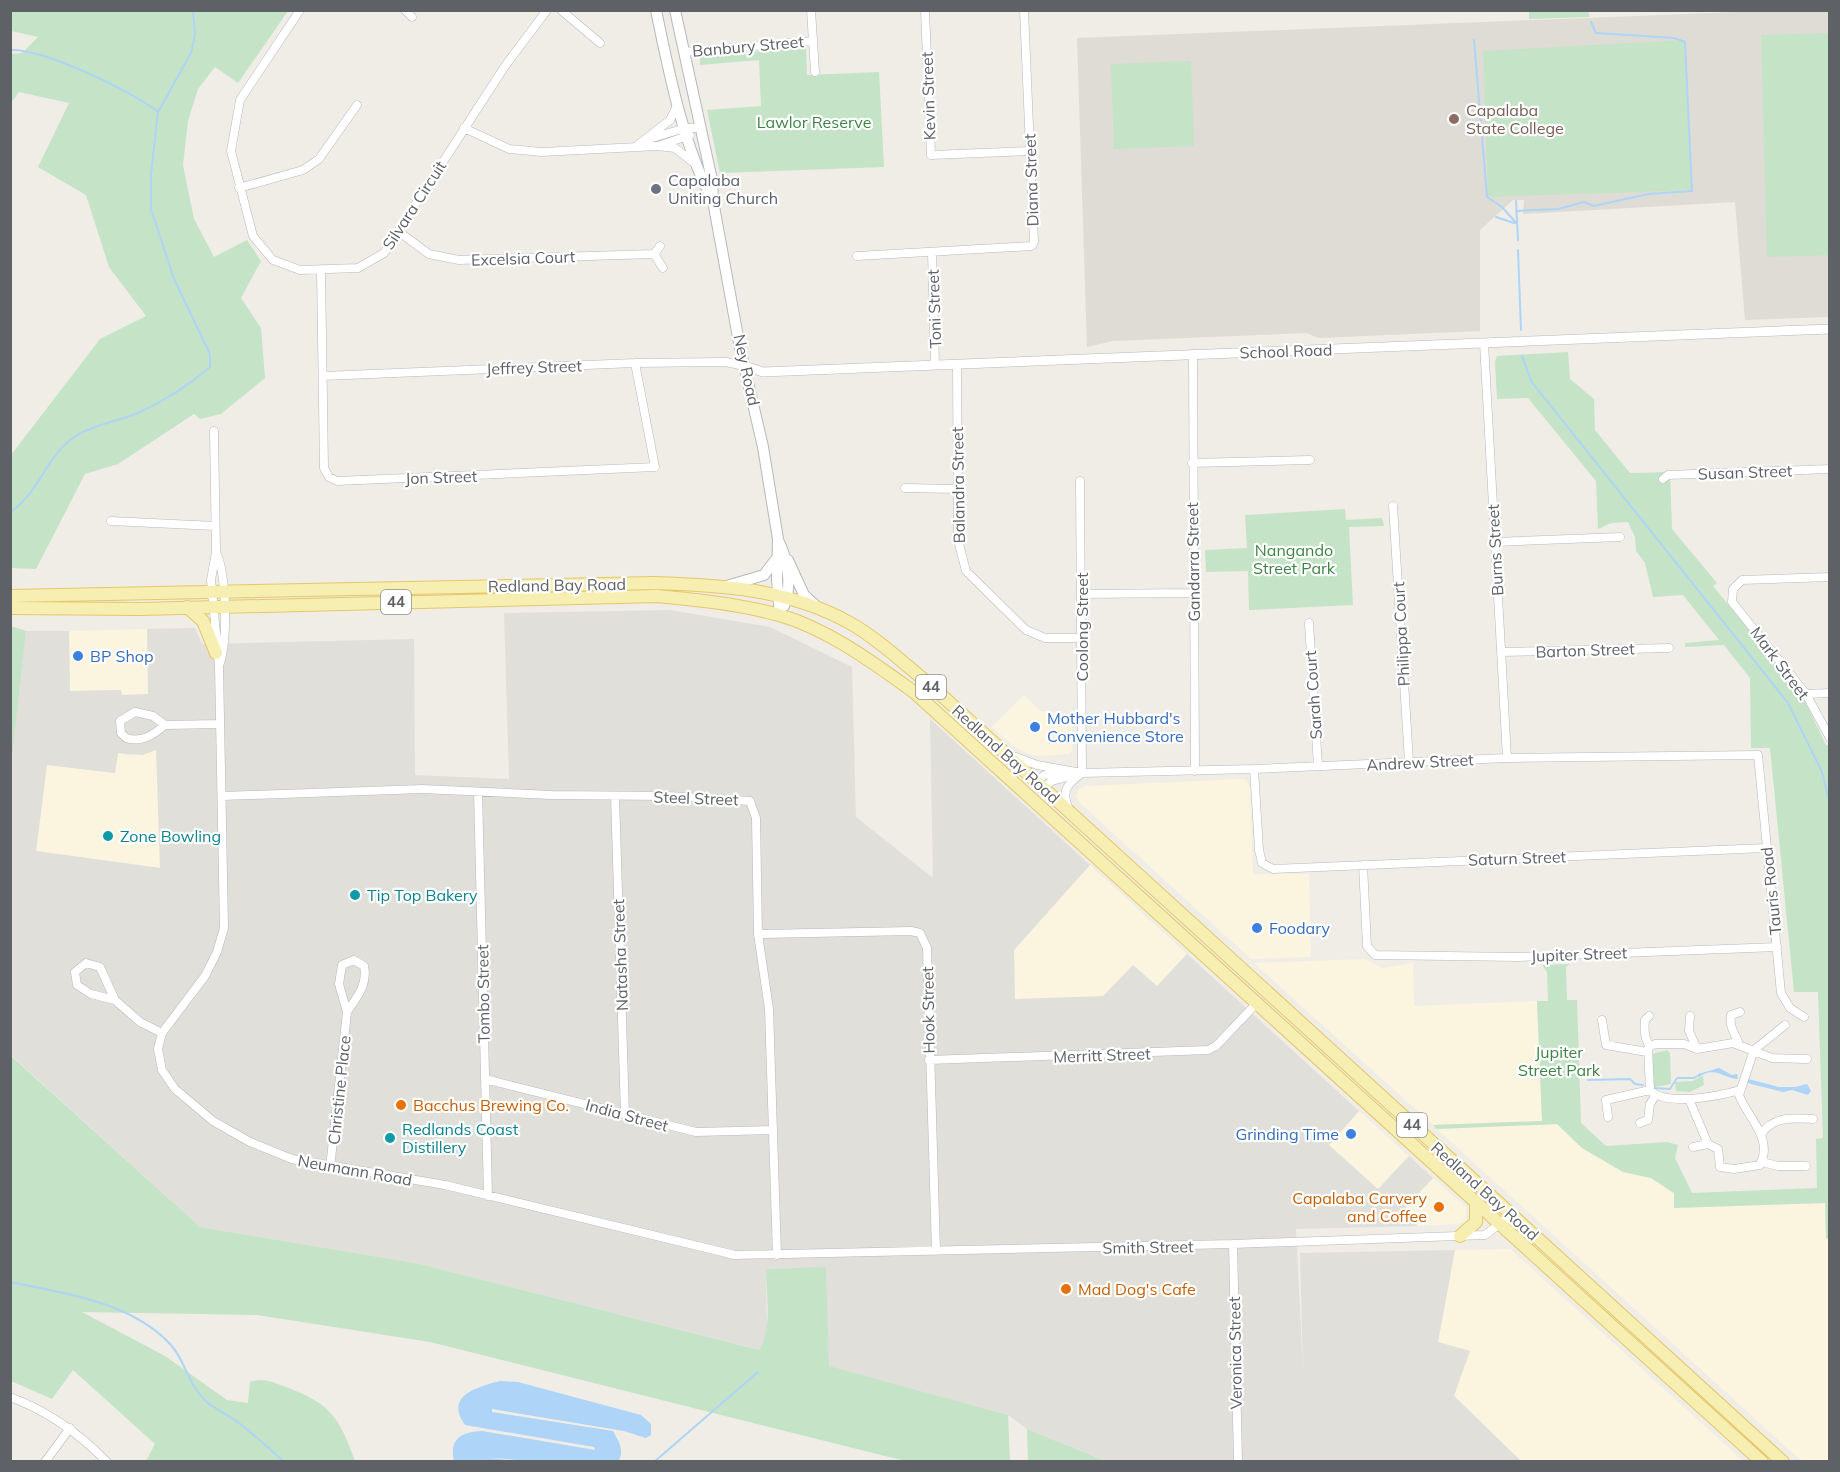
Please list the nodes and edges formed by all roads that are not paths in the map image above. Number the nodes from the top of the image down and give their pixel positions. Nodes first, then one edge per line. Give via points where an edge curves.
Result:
1 (300, 10) edge
2 (405, 10) edge
3 (547, 10) edge
4 (561, 10) edge
5 (656, 10) edge
6 (675, 10) edge
7 (811, 10) edge
8 (925, 10) edge
9 (1024, 10) edge
10 (412, 17) dead end
11 (813, 40) junction
12 (600, 43) dead end
13 (684, 52) junction
14 (815, 72) dead end
15 (678, 104) junction
16 (357, 105) dead end
17 (464, 128) junction
18 (700, 128) junction
19 (687, 132) junction
20 (641, 143) junction
21 (657, 146) junction
22 (1030, 151) junction
23 (697, 166) junction
24 (239, 188) junction
25 (713, 201) junction
26 (399, 232) junction
27 (660, 246) dead end
28 (932, 252) junction
29 (654, 254) junction
30 (857, 256) dead end
31 (663, 268) dead end
32 (321, 272) junction
33 (1830, 329) edge
34 (1484, 343) junction
35 (1193, 354) junction
36 (635, 363) junction
37 (957, 364) junction
38 (935, 365) junction
39 (744, 366) junction
40 (323, 376) junction
41 (214, 431) dead end
42 (1310, 460) dead end
43 (1192, 464) junction
44 (1830, 469) edge
45 (1663, 479) dead end
46 (1080, 481) dead end
47 (905, 488) dead end
48 (957, 489) junction
49 (1393, 506) dead end
50 (111, 521) dead end
51 (215, 526) junction
52 (1620, 537) dead end
53 (1495, 542) junction
54 (781, 557) junction
55 (1830, 577) edge
56 (723, 587) junction
57 (217, 593) junction
58 (1193, 593) junction
59 (1082, 594) junction
60 (782, 596) junction
61 (10, 597) edge
62 (218, 606) junction
63 (816, 606) junction
64 (187, 607) junction
65 (10, 608) edge
66 (780, 615) junction
67 (1309, 623) dead end
68 (1081, 638) junction
69 (1669, 648) dead end
70 (1502, 652) junction
71 (216, 653) junction
72 (219, 666) junction
73 (1830, 693) edge
74 (1806, 694) junction
75 (220, 724) junction
76 (165, 725) junction
77 (1830, 738) edge
78 (999, 747) junction
79 (1758, 755) joint
80 (1507, 758) junction
81 (1409, 762) junction
82 (1318, 766) junction
83 (1254, 769) junction
84 (1067, 771) junction
85 (1195, 771) junction
86 (1083, 773) junction
87 (1039, 785) junction
88 (478, 792) junction
89 (222, 796) junction
90 (615, 796) junction
91 (1027, 796) junction
92 (1070, 812) junction
93 (1766, 848) junction
94 (1363, 865) junction
95 (758, 934) junction
96 (1777, 947) junction
97 (116, 1000) junction
98 (1256, 1004) junction
99 (347, 1012) junction
100 (1740, 1012) dead end
101 (1650, 1016) dead end
102 (1690, 1016) dead end
103 (1804, 1017) dead end
104 (1602, 1020) dead end
105 (1785, 1025) dead end
106 (1689, 1031) junction
107 (1731, 1032) junction
108 (162, 1033) junction
109 (1724, 1043) junction
110 (1679, 1044) junction
111 (1739, 1044) junction
112 (1648, 1049) junction
113 (1697, 1049) junction
114 (1754, 1050) junction
115 (1807, 1059) dead end
116 (929, 1060) junction
117 (485, 1079) junction
118 (1740, 1090) junction
119 (1652, 1093) junction
120 (1689, 1099) junction
121 (625, 1114) junction
122 (1608, 1117) dead end
123 (1813, 1119) dead end
124 (1640, 1123) dead end
125 (772, 1130) junction
126 (1762, 1133) junction
127 (1708, 1144) junction
128 (1693, 1147) dead end
129 (1762, 1162) junction
130 (1806, 1166) dead end
131 (330, 1168) junction
132 (488, 1196) junction
133 (1476, 1204) junction
134 (1511, 1215) junction
135 (1500, 1225) junction
136 (1460, 1236) junction
137 (1233, 1244) junction
138 (936, 1251) junction
139 (777, 1255) junction
140 (10, 1397) edge
141 (1721, 1405) junction
142 (1711, 1415) junction
143 (70, 1428) junction
144 (45, 1461) edge
145 (107, 1461) edge
146 (1238, 1461) edge
147 (1762, 1461) edge
148 (1783, 1461) edge

1 - 24 street, Silvara Circuit via 240,100 231,151
2 - 10 street
3 - 17 street, Silvara Circuit
4 - 12 street
5 - 15 main road, Ney Road
6 - 13 main road, Ney Road
7 - 11 street
8 - 22 street, Kevin Street via 931,155
9 - 22 street, Diana Street
11 - 13 street, Banbury Street
11 - 14 street
13 - 18 main road, Ney Road
15 - 19 main road, Ney Road
15 - 20 street via 670,120
16 - 24 street via 319,159 303,170
17 - 20 street via 509,149 542,152
17 - 26 street, Silvara Circuit
18 - 19 street
18 - 25 main road, Ney Road
19 - 20 street
19 - 21 street
19 - 23 main road, Ney Road
20 - 21 street
21 - 23 street via 675,148
22 - 28 street, Diana Street via 1032,246
23 - 25 main road, Ney Road
24 - 32 street, Silvara Circuit via 253,236 273,260 300,270
25 - 39 main road, Ney Road
26 - 29 street, Excelsia Court via 429,254 459,260
26 - 32 street, Silvara Circuit via 374,261 358,268
27 - 29 street
28 - 30 street, Diana Street
28 - 38 street, Toni Street
29 - 31 street
32 - 40 street, Jon Street
33 - 34 street, School Road
34 - 35 street, School Road
34 - 53 street, Burns Street
35 - 37 street, School Road
35 - 43 street, Gandarra Street
36 - 39 street, Jeffrey Street via 726,362
36 - 40 street, Jeffrey Street
36 - 40 street, Jon Street via 655,467 337,481 324,468
37 - 38 street, School Road
37 - 48 street, Balandra Street
38 - 39 street, School Road via 763,372
39 - 54 main road, Ney Road via 763,447
41 - 51 street
42 - 43 street
43 - 58 street, Gandarra Street
44 - 45 street, Susan Street via 1668,475
46 - 59 street, Coolong Street
47 - 48 street
48 - 68 street, Balandra Street via 960,556 974,581 1036,636
49 - 81 street, Philippa Court
50 - 51 street
51 - 57 street via 212,566
52 - 53 street
53 - 70 street, Burns Street
54 - 56 main road via 764,574
54 - 60 main road, Ney Road
54 - 63 main road via 804,595
55 - 74 street, Mark Street via 1742,580 1733,588 1732,602
56 - 57 main road, Redland Bay Road / 44 via 654,583
56 - 60 main road, Redland Bay Road / 44
57 - 61 main road, Redland Bay Road / 44
57 - 62 street
58 - 59 street
58 - 85 street, Gandarra Street
59 - 68 street, Coolong Street
60 - 63 main road, Redland Bay Road / 44
60 - 66 main road, Ney Road
62 - 64 main road, Redland Bay Road / 44
62 - 66 main road, Redland Bay Road / 44 via 657,596 725,603
62 - 71 street
62 - 72 street via 223,653
63 - 78 main road, Redland Bay Road / 44 via 872,638
64 - 65 main road, Redland Bay Road / 44
64 - 71 main road via 203,621
66 - 91 main road, Redland Bay Road / 44 via 836,640 914,692
67 - 82 street, Sarah Court
68 - 86 street, Coolong Street
69 - 70 street, Barton Street
70 - 80 street, Burns Street
71 - 72 street
72 - 75 street
73 - 74 street
74 - 77 street, Mark Street
75 - 76 street
75 - 89 street
76 - 76 street via 140,740 126,738 120,727 124,716 135,712 153,716
78 - 84 street, Andrew Street via 1020,760
78 - 87 main road, Redland Bay Road / 44
79 - 80 street, Andrew Street
79 - 93 street, Tauris Road
80 - 81 street, Andrew Street
81 - 82 street, Andrew Street
82 - 83 street, Andrew Street
83 - 85 street, Andrew Street
83 - 94 street, Saturn Street via 1262,863 1273,869
84 - 86 street, Andrew Street
84 - 87 street, Andrew Street via 1045,775
85 - 86 street, Andrew Street
86 - 87 street, Andrew Street
86 - 92 street via 1066,787
87 - 91 main road
87 - 92 main road, Redland Bay Road / 44
88 - 89 street, Steel Street via 422,789
88 - 90 street, Steel Street
88 - 117 street, Tombo Street
89 - 108 street via 225,910 221,942 205,976
90 - 95 street, Steel Street via 750,801 756,818
90 - 121 street, Natasha Street
91 - 98 main road, Redland Bay Road / 44
92 - 134 main road, Redland Bay Road / 44
93 - 94 street, Saturn Street
93 - 96 street, Tauris Road
94 - 96 street, Jupiter Street via 1367,946 1380,956 1518,957
95 - 116 street, Hook Street via 921,933 927,948
95 - 125 street, Steel Street via 769,1009
96 - 103 street, Tauris Road via 1782,993 1790,1008
97 - 97 street via 81,990 75,978 79,966 86,963 100,967
97 - 108 street via 140,1022
98 - 116 street, Merritt Street via 1208,1050
98 - 133 main road, Redland Bay Road / 44
99 - 99 street, Christine Place via 366,975 364,966 354,960 342,965 339,975
99 - 131 street, Christine Place
100 - 107 street via 1731,1015
101 - 112 street via 1644,1027
102 - 106 street
104 - 112 street via 1606,1045
105 - 114 street
106 - 110 street
106 - 113 street
107 - 109 street
107 - 111 street
108 - 131 street, Neumann Road via 158,1049 162,1070 175,1089 197,1109 231,1133 268,1151
109 - 111 street
109 - 113 street
110 - 112 street
110 - 113 street
111 - 114 street
112 - 119 street
114 - 115 street via 1772,1058
114 - 118 street
116 - 138 street, Hook Street
117 - 121 street, India Street
117 - 132 street, Tombo Street
118 - 120 street
118 - 126 street via 1745,1111
119 - 120 street
119 - 122 street via 1606,1100
119 - 124 street via 1648,1120
120 - 127 street
121 - 125 street, India Street via 696,1132
123 - 126 street via 1780,1120
125 - 139 street, Steel Street
126 - 129 street
127 - 128 street
127 - 129 street via 1718,1149 1719,1164 1725,1169 1755,1167
129 - 130 street
131 - 132 street, Neumann Road via 445,1185
132 - 139 street, Neumann Road via 722,1253
133 - 135 main road, Redland Bay Road / 44
133 - 136 main road via 1476,1222
134 - 135 street, Smith Street
134 - 141 main road, Redland Bay Road / 44
135 - 136 street, Smith Street via 1485,1235
135 - 142 main road, Redland Bay Road / 44
136 - 137 street, Smith Street
137 - 138 street, Smith Street
137 - 146 street, Veronica Street
138 - 139 street, Smith Street
140 - 143 street
141 - 142 main road
141 - 148 main road, Redland Bay Road / 44
142 - 147 main road, Redland Bay Road / 44
143 - 144 street
143 - 145 street

